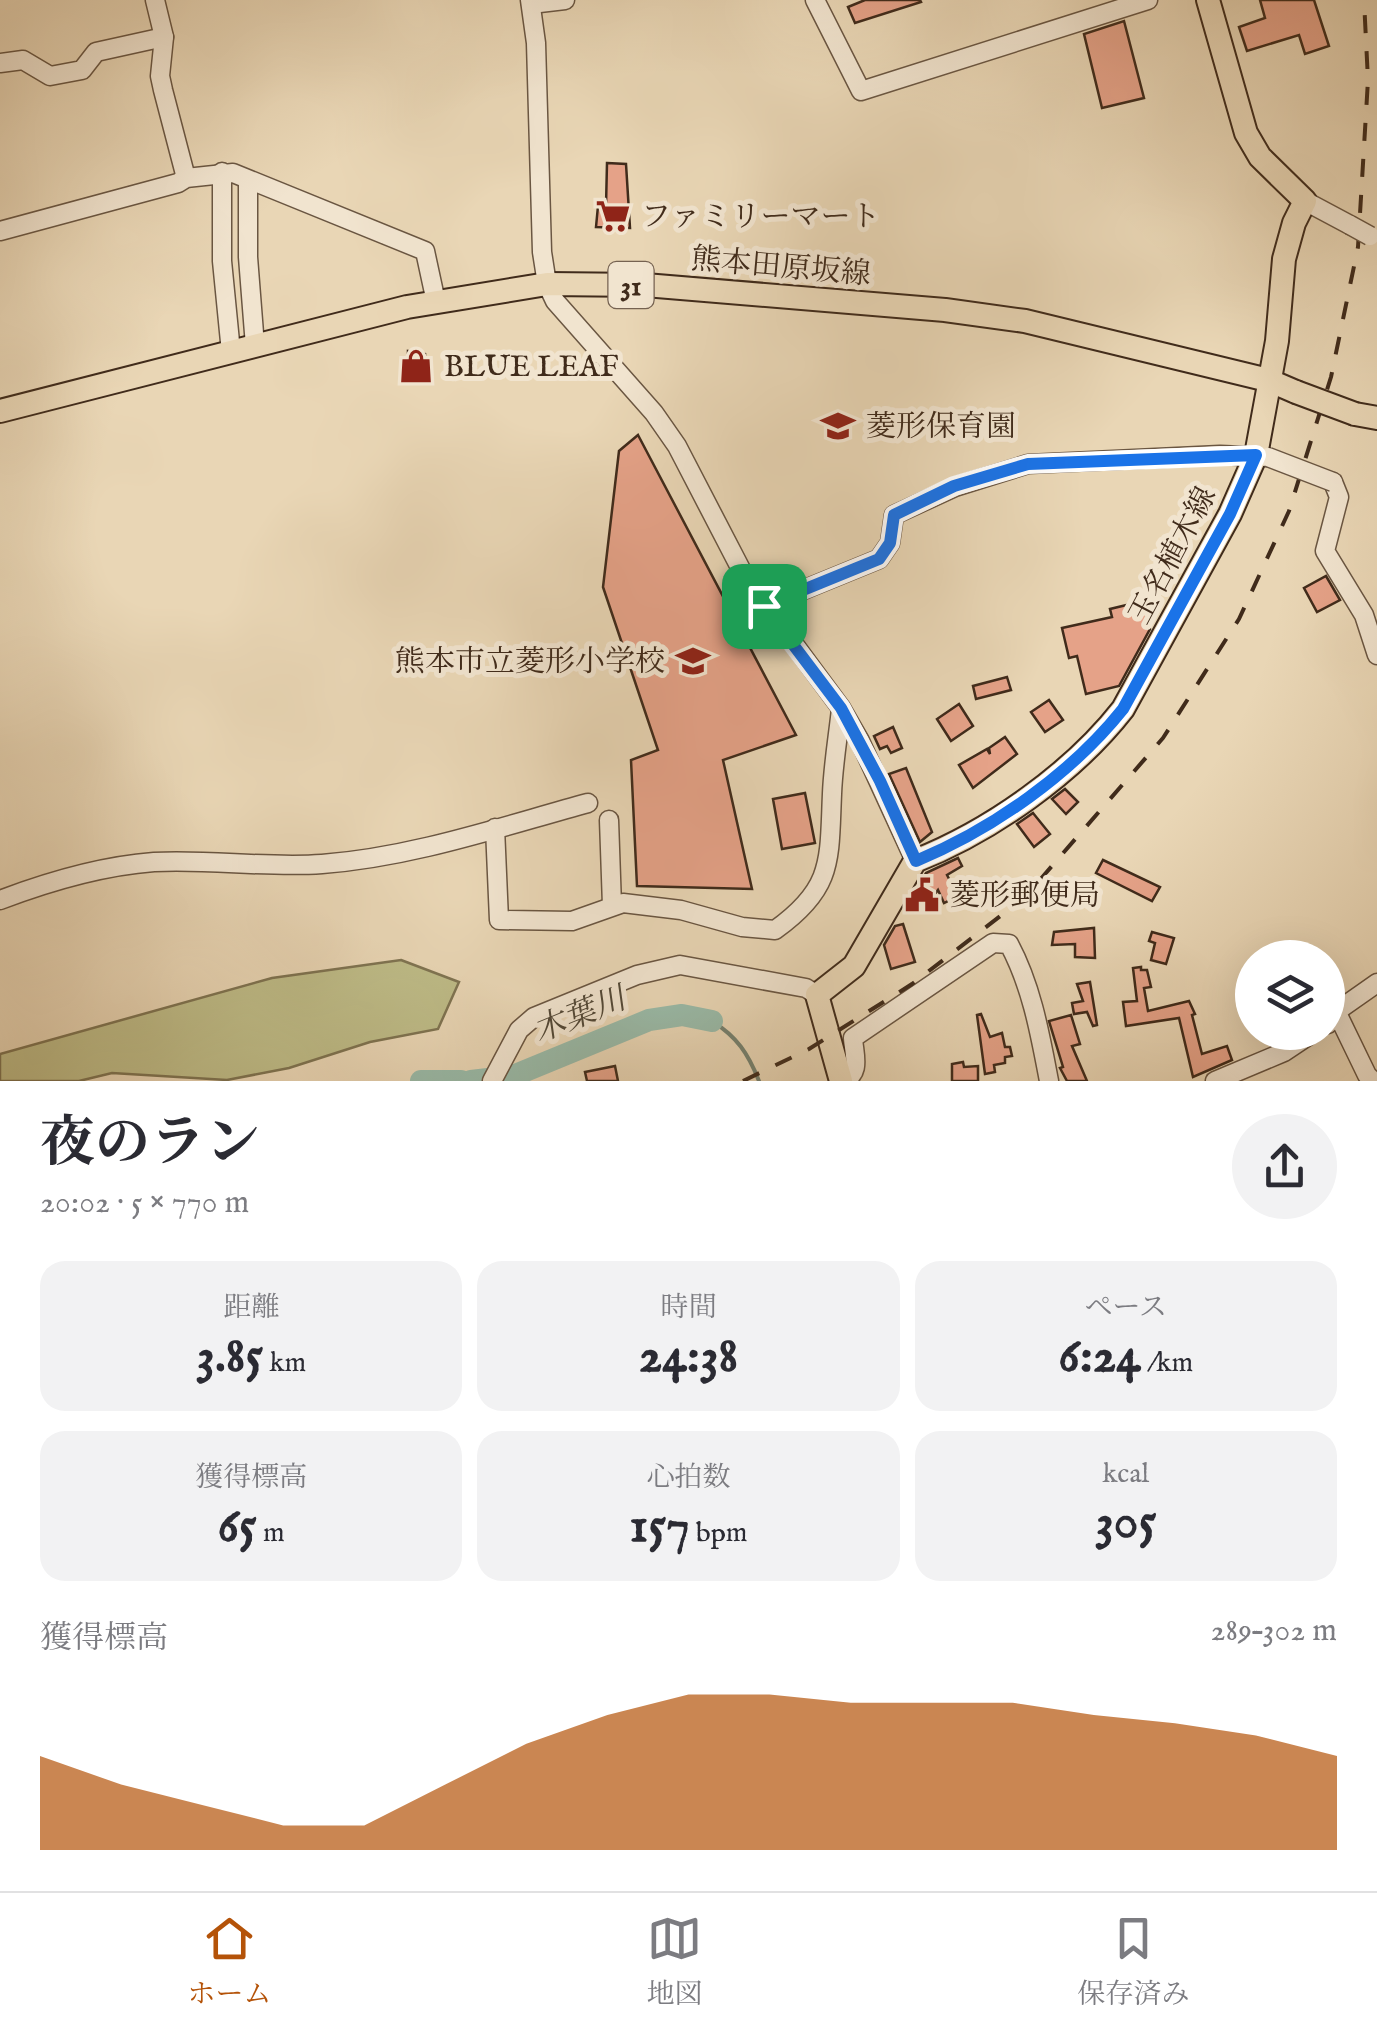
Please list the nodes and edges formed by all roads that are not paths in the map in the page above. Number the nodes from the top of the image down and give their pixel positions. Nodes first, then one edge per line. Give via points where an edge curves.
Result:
1 (155, 0) edge
2 (565, 0) edge
3 (815, 0) edge
4 (1148, 0) edge
5 (1208, 0) edge
6 (530, 2) edge
7 (164, 38) junction
8 (0, 62) edge
9 (222, 172) junction
10 (186, 178) junction
11 (248, 180) junction
12 (1305, 202) junction
13 (0, 231) edge
14 (1374, 238) edge
15 (547, 284) junction
16 (436, 302) junction
17 (255, 346) junction
18 (230, 352) junction
19 (1268, 380) junction
20 (0, 411) edge
21 (1366, 416) edge
22 (1262, 456) junction
23 (764, 606) junction
24 (1377, 655) edge
25 (841, 708) junction
26 (588, 802) dead end
27 (608, 820) dead end
28 (495, 828) junction
29 (916, 861) junction
30 (0, 900) edge
31 (612, 906) junction
32 (1377, 983) edge
33 (816, 994) junction
34 (1345, 1008) edge
35 (1345, 1039) edge
36 (1287, 1050) edge
37 (492, 1081) edge
38 (842, 1081) edge
39 (1049, 1081) edge
40 (1215, 1081) edge
41 (1374, 1081) edge

1 - 7 street
2 - 6 street
3 - 4 street via 861,90
5 - 12 main road via 1246,133
6 - 15 street
7 - 8 street via 96,52 82,70 50,76 23,60
7 - 10 street via 162,90
9 - 10 street
9 - 11 street
9 - 18 street
10 - 13 street
11 - 16 street via 425,251
11 - 17 street
12 - 14 street, bridge
12 - 19 main road, 玉名植木線 via 1284,259
15 - 16 main road, 熊本田原坂線 / 31
15 - 19 main road, 熊本田原坂線 / 31 via 645,285 1026,320
15 - 23 street via 574,326 677,446
16 - 17 main road, 熊本田原坂線 / 31
17 - 18 main road, 熊本田原坂線 / 31
18 - 20 main road, 熊本田原坂線 / 31
19 - 21 main road, 熊本田原坂線 / 31, bridge
19 - 22 main road, 玉名植木線
22 - 23 street via 1028,464 954,486 894,515 890,543 879,559
22 - 24 street, bridge via 1334,482 1339,497 1325,551 1364,616
22 - 29 main road, 玉名植木線 via 1123,709 1102,735 1031,796
23 - 25 street
25 - 29 street
25 - 31 street via 827,864 818,889 792,918 776,930 681,910
26 - 28 street
27 - 31 street
28 - 30 street via 420,849 319,864 156,862 106,868
28 - 31 street via 499,920 572,921
29 - 33 main road, 玉名植木線 via 854,966
32 - 34 street
33 - 37 street via 680,965 638,975 534,1016 518,1030
33 - 38 main road
35 - 41 street
36 - 40 street
38 - 39 street via 857,1067 853,1038 993,943 1009,944 1020,966

